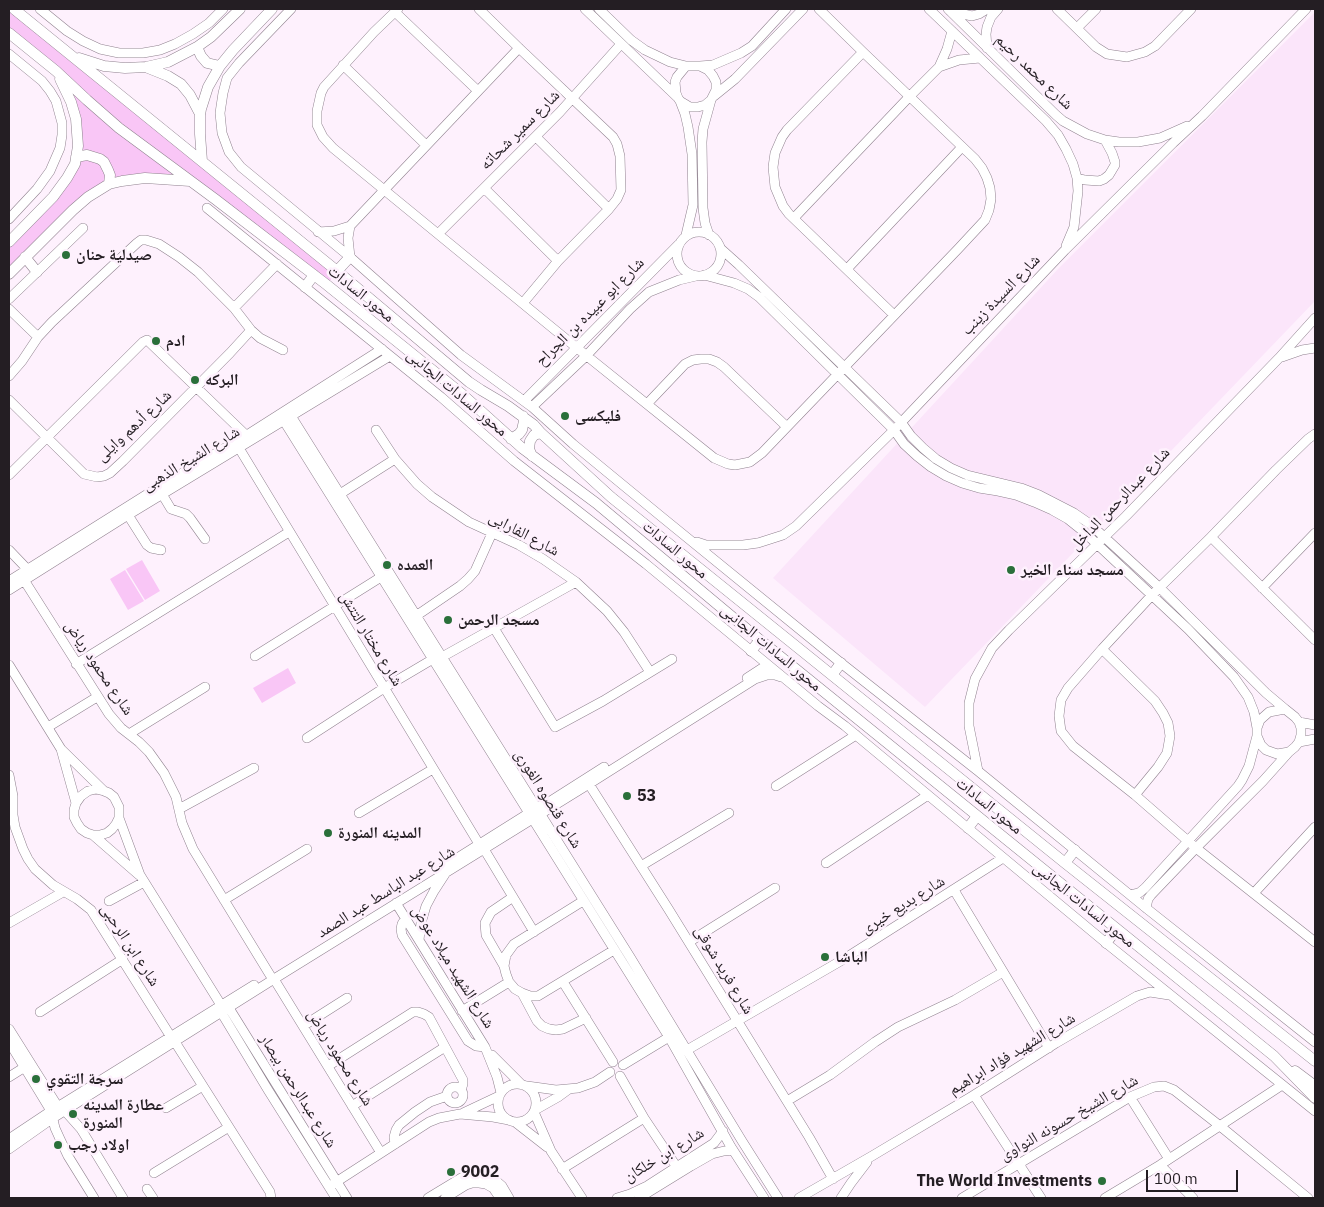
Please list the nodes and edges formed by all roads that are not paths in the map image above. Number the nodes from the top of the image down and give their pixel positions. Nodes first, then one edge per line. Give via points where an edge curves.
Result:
1 (14, 9) edge
2 (40, 9) edge
3 (223, 9) edge
4 (240, 9) edge
5 (272, 9) edge
6 (291, 9) edge
7 (480, 9) edge
8 (585, 9) edge
9 (598, 9) edge
10 (786, 9) edge
11 (803, 9) edge
12 (820, 9) edge
13 (929, 9) edge
14 (988, 9) edge
15 (998, 9) edge
16 (1057, 9) edge
17 (1096, 9) edge
18 (1191, 9) edge
19 (1306, 9) edge
20 (948, 10) edge
21 (397, 11) edge
22 (1077, 28) junction
23 (952, 31) junction
24 (9, 33) edge
25 (621, 44) junction
26 (197, 47) junction
27 (519, 48) junction
28 (987, 48) junction
29 (863, 52) junction
30 (9, 54) edge
31 (70, 54) junction
32 (980, 58) junction
33 (343, 65) junction
34 (220, 66) junction
35 (686, 66) junction
36 (700, 66) junction
37 (146, 67) junction
38 (939, 67) junction
39 (56, 71) junction
40 (478, 91) junction
41 (910, 96) junction
42 (712, 98) junction
43 (572, 99) junction
44 (679, 100) junction
45 (200, 115) junction
46 (1196, 122) junction
47 (536, 137) junction
48 (1105, 140) junction
49 (426, 145) junction
50 (962, 147) junction
51 (76, 157) junction
52 (202, 162) junction
53 (1077, 178) junction
54 (190, 181) junction
55 (109, 184) junction
56 (484, 188) junction
57 (384, 190) junction
58 (207, 208) dead end
59 (609, 209) junction
60 (794, 218) junction
61 (9, 219) edge
62 (350, 226) junction
63 (82, 228) dead end
64 (318, 232) junction
65 (438, 234) junction
66 (686, 235) junction
67 (710, 235) junction
68 (9, 242) edge
69 (679, 244) junction
70 (720, 248) junction
71 (1065, 250) junction
72 (25, 257) junction
73 (350, 257) junction
74 (558, 261) junction
75 (277, 264) junction
76 (847, 269) junction
77 (337, 271) junction
78 (37, 272) junction
79 (9, 274) edge
80 (314, 275) junction
81 (700, 276) junction
82 (305, 286) junction
83 (9, 299) edge
84 (523, 303) junction
85 (234, 308) junction
86 (9, 309) edge
87 (894, 315) junction
88 (1315, 318) edge
89 (251, 330) junction
90 (38, 337) junction
91 (577, 348) junction
92 (1315, 348) edge
93 (382, 349) junction
94 (283, 350) dead end
95 (390, 356) junction
96 (586, 356) junction
97 (1279, 358) junction
98 (845, 367) junction
99 (838, 374) junction
100 (9, 376) edge
101 (197, 387) junction
102 (9, 400) edge
103 (524, 401) junction
104 (647, 404) junction
105 (532, 407) junction
106 (523, 416) junction
107 (287, 418) junction
108 (902, 422) junction
109 (787, 427) junction
110 (376, 430) dead end
111 (894, 430) junction
112 (541, 433) junction
113 (1315, 434) edge
114 (249, 437) junction
115 (47, 438) junction
116 (512, 439) junction
117 (238, 448) junction
118 (532, 456) junction
119 (395, 459) junction
120 (9, 475) edge
121 (162, 494) junction
122 (340, 494) junction
123 (128, 515) junction
124 (289, 532) junction
125 (492, 533) junction
126 (1315, 533) edge
127 (1104, 536) junction
128 (1211, 537) junction
129 (205, 540) dead end
130 (692, 541) junction
131 (1097, 544) junction
132 (9, 550) edge
133 (161, 550) dead end
134 (30, 572) junction
135 (381, 577) junction
136 (24, 580) junction
137 (9, 581) edge
138 (576, 582) junction
139 (1160, 588) junction
140 (1262, 588) junction
141 (9, 590) edge
142 (1152, 595) junction
143 (334, 606) junction
144 (412, 618) junction
145 (494, 628) junction
146 (1315, 639) edge
147 (760, 640) junction
148 (1102, 649) junction
149 (751, 650) junction
150 (254, 656) dead end
151 (442, 657) junction
152 (672, 659) dead end
153 (432, 660) junction
154 (841, 663) junction
155 (76, 664) junction
156 (9, 665) edge
157 (767, 665) junction
158 (650, 672) junction
159 (832, 675) junction
160 (784, 678) junction
161 (205, 687) dead end
162 (384, 688) junction
163 (96, 697) junction
164 (1285, 709) junction
165 (1298, 722) junction
166 (1315, 726) edge
167 (48, 727) junction
168 (1257, 732) junction
169 (129, 734) junction
170 (856, 735) junction
171 (307, 738) dead end
172 (1315, 739) edge
173 (1299, 742) junction
174 (61, 749) junction
175 (1289, 752) junction
176 (254, 768) dead end
177 (433, 769) junction
178 (978, 771) junction
179 (9, 775) edge
180 (587, 781) junction
181 (776, 786) dead end
182 (104, 791) junction
183 (928, 795) junction
184 (1135, 795) junction
185 (76, 803) junction
186 (180, 809) junction
187 (359, 813) dead end
188 (729, 813) dead end
189 (535, 814) junction
190 (11, 816) edge
191 (977, 816) junction
192 (119, 818) junction
193 (1315, 827) edge
194 (968, 828) junction
195 (93, 835) junction
196 (1188, 841) junction
197 (482, 847) junction
198 (1196, 848) junction
199 (307, 849) dead end
200 (1075, 850) junction
201 (1003, 858) junction
202 (1065, 863) junction
203 (826, 864) dead end
204 (641, 866) junction
205 (446, 872) junction
206 (142, 879) junction
207 (775, 888) dead end
208 (954, 890) junction
209 (63, 892) junction
210 (1254, 892) junction
211 (1130, 895) junction
212 (512, 897) junction
213 (224, 900) junction
214 (109, 901) dead end
215 (583, 901) junction
216 (396, 903) junction
217 (1146, 908) junction
218 (406, 919) junction
219 (9, 923) edge
220 (1117, 929) junction
221 (534, 932) junction
222 (419, 940) junction
223 (689, 942) junction
224 (1315, 942) edge
225 (1106, 943) junction
226 (614, 950) junction
227 (123, 959) junction
228 (504, 966) junction
229 (1003, 972) junction
230 (272, 977) junction
231 (509, 982) junction
232 (563, 982) junction
233 (522, 994) junction
234 (1172, 996) junction
235 (347, 998) dead end
236 (224, 1009) junction
237 (462, 1011) junction
238 (40, 1012) dead end
239 (586, 1018) junction
240 (737, 1020) junction
241 (303, 1026) junction
242 (9, 1029) edge
243 (672, 1035) junction
244 (173, 1039) junction
245 (9, 1042) edge
246 (1315, 1042) edge
247 (445, 1047) junction
248 (485, 1047) junction
249 (1049, 1048) junction
250 (686, 1050) junction
251 (1274, 1056) junction
252 (1314, 1060) edge
253 (613, 1062) junction
254 (690, 1064) junction
255 (27, 1065) junction
256 (623, 1065) junction
257 (328, 1066) junction
258 (610, 1072) junction
259 (620, 1076) junction
260 (9, 1077) edge
261 (524, 1085) junction
262 (203, 1086) junction
263 (1282, 1086) junction
264 (1315, 1086) edge
265 (569, 1089) junction
266 (500, 1095) junction
267 (974, 1095) junction
268 (1130, 1097) junction
269 (1315, 1098) edge
270 (787, 1101) junction
271 (352, 1106) junction
272 (166, 1108) dead end
273 (535, 1111) junction
274 (57, 1112) junction
275 (1315, 1112) edge
276 (460, 1114) junction
277 (644, 1118) junction
278 (512, 1121) junction
279 (228, 1126) junction
280 (1220, 1126) junction
281 (723, 1132) junction
282 (9, 1139) edge
283 (395, 1144) junction
284 (9, 1149) edge
285 (733, 1150) junction
286 (551, 1151) junction
287 (381, 1152) junction
288 (872, 1156) junction
289 (1169, 1159) junction
290 (689, 1162) junction
291 (1019, 1164) junction
292 (1160, 1165) junction
293 (676, 1166) junction
294 (562, 1168) junction
295 (154, 1173) dead end
296 (833, 1179) junction
297 (332, 1184) junction
298 (147, 1189) dead end
299 (94, 1198) edge
300 (123, 1198) edge
301 (153, 1198) edge
302 (271, 1198) edge
303 (336, 1198) edge
304 (347, 1198) edge
305 (428, 1198) edge
306 (444, 1198) edge
307 (500, 1198) edge
308 (510, 1198) edge
309 (582, 1198) edge
310 (617, 1198) edge
311 (639, 1198) edge
312 (764, 1198) edge
313 (778, 1198) edge
314 (799, 1198) edge
315 (841, 1198) edge
316 (962, 1198) edge
317 (1041, 1198) edge
318 (1105, 1198) edge
319 (1193, 1198) edge
320 (1308, 1198) edge

1 - 31 main road, محور السادات
2 - 3 street via 83,42 119,53 160,50 175,44 193,34
4 - 26 main road
5 - 34 main road
6 - 64 street, محور السادات الجانبى via 227,78 220,113 222,133 229,152 241,167
7 - 27 street
8 - 25 street
9 - 35 street via 645,50
10 - 36 street via 752,46 712,65
11 - 42 street via 734,80
12 - 29 street
13 - 23 street, شارع محمد رحيم
14 - 20 street via 972,16
15 - 28 street via 987,27
16 - 22 street
17 - 22 street
18 - 22 street via 1155,46 1127,57 1096,47
19 - 46 street, شارع السيدة زينب
20 - 28 street, شارع محمد رحيم
21 - 33 street
21 - 40 street
23 - 32 street, شارع محمد رحيم
23 - 38 street via 948,50
24 - 39 main road, محور السادات
25 - 43 street, شارع سمير شحاته
25 - 44 street
26 - 34 main road via 204,60
26 - 37 main road via 168,62
27 - 40 street
27 - 43 street
28 - 48 street, شارع محمد رحيم via 1063,121
29 - 41 street
29 - 60 street via 787,130 777,147 773,167 775,187 783,206
30 - 61 street via 50,91 62,123 58,154 50,171
31 - 37 main road via 104,66
31 - 52 main road, محور السادات
32 - 38 street via 959,60
32 - 53 street, شارع محمد رحيم via 1058,135
33 - 49 street
33 - 57 street via 321,93 317,125 333,148
34 - 45 main road via 208,87
35 - 36 street
35 - 44 street via 675,82
36 - 42 street via 708,70 716,82
37 - 45 main road via 181,84
38 - 41 street
39 - 51 main road via 72,102 76,119
39 - 54 main road, محور السادات via 119,128
40 - 49 street
41 - 50 street
41 - 60 street
42 - 44 street via 698,107 690,107
42 - 67 street via 702,142 703,208
43 - 47 street, شارع سمير شحاته
43 - 59 street via 617,144 621,190
44 - 66 street via 686,114 692,154 693,205
45 - 52 main road
46 - 48 street, شارع محمد رحيم via 1149,141
46 - 71 street, شارع السيدة زينب
47 - 56 street, شارع سمير شحاته
47 - 59 street
48 - 53 street via 1115,162 1109,175 1099,181
49 - 57 street
50 - 76 street
50 - 87 street via 979,164 987,178 991,199 985,220
51 - 55 main road via 87,155 100,159 110,175
51 - 68 main road via 60,188
52 - 77 main road, محور السادات
53 - 71 street, شارع محمد رحيم via 1074,227
54 - 55 main road via 145,178
54 - 80 main road, محور السادات
55 - 72 main road via 73,210
56 - 65 street, شارع سمير شحاته
56 - 74 street
57 - 62 street
57 - 65 street
58 - 75 street, محور السادات الجانبى
59 - 74 street
60 - 76 street
62 - 64 street via 334,232
62 - 73 street
63 - 78 street
64 - 73 street, محور السادات الجانبى
65 - 84 street
66 - 67 street via 698,232
66 - 69 street
67 - 70 street
69 - 81 street via 679,264 689,274
69 - 91 street, شارع ابو عبيده بن الجراح
70 - 81 street via 718,265
70 - 98 street
71 - 108 street, شارع السيدة زينب
72 - 78 main road
72 - 79 main road
73 - 77 main road
73 - 103 street, محور السادات الجانبى via 460,355
74 - 84 street
75 - 82 street, محور السادات الجانبى
75 - 85 street
76 - 87 street
77 - 106 main road, محور السادات via 469,382
78 - 83 street
80 - 82 main road
80 - 116 main road, محور السادات via 462,394
81 - 96 street, شارع ابو عبيده بن الجراح via 649,292
81 - 99 street via 748,289
82 - 93 street, محور السادات الجانبى
84 - 91 street
85 - 89 street
85 - 90 street via 179,257 159,244 141,240
86 - 90 street
87 - 98 street
88 - 97 street, شارع عبدالرحمن الداخل
89 - 94 street
89 - 101 street, شارع أدهم وايلى
90 - 100 street
91 - 96 street
91 - 103 street, شارع ابو عبيده بن الجراح
92 - 97 street
93 - 95 street, محور السادات الجانبى
93 - 114 street, شارع الشيخ الذهبى
95 - 107 street, شارع الشيخ الذهبى
95 - 149 street, محور السادات الجانبى
96 - 104 street
96 - 105 street, شارع ابو عبيده بن الجراح
97 - 127 street, شارع عبدالرحمن الداخل
98 - 99 street
98 - 108 street
99 - 109 street
99 - 111 street
101 - 114 street
101 - 115 street, شارع أدهم وايلى via 110,474 97,477 84,474
101 - 115 street via 149,341 145,341
102 - 115 street, شارع أدهم وايلى
103 - 105 street, محور السادات الجانبى
104 - 109 street via 714,458 728,464 743,464 757,458
104 - 109 street via 685,364 709,359 724,367
105 - 130 street, محور السادات الجانبى
106 - 112 main road, محور السادات
106 - 116 main road via 522,430
107 - 114 street, شارع الشيخ الذهبى
107 - 122 street, شارع قنصوه الغورى
107 - 135 street, شارع قنصوه الغورى
108 - 111 street, شارع السيدة زينب
108 - 127 street via 923,448 951,468 1039,495 1074,513
110 - 119 street, شارع الفارابى
111 - 130 street, شارع السيدة زينب via 807,517 784,535 742,545 706,545
111 - 131 street via 917,456 946,476 1052,510 1084,531
112 - 118 main road via 530,442
112 - 159 main road, محور السادات via 611,497
113 - 128 street
114 - 117 street, شارع الشيخ الذهبى
114 - 134 street, شارع الشيخ الذهبى via 157,488
115 - 120 street
116 - 118 main road, محور السادات
117 - 121 street, شارع الشيخ الذهبى
117 - 124 street, شارع مختار التتش
118 - 147 main road, محور السادات via 607,512
119 - 122 street
119 - 125 street, شارع الفارابى via 432,497
121 - 123 street, شارع الشيخ الذهبى
121 - 129 street via 171,509 190,518
122 - 144 street, شارع قنصوه الغورى
123 - 133 street via 147,545
123 - 134 street, شارع الشيخ الذهبى
124 - 143 street, شارع مختار التتش
124 - 155 street
125 - 138 street, شارع الفارابى via 537,555
125 - 144 street via 475,571 468,579
126 - 140 street
127 - 131 street, شارع عبدالرحمن الداخل
127 - 139 street
128 - 139 street
128 - 140 street
130 - 154 street, محور السادات الجانبى
131 - 142 street
131 - 178 street, شارع عبدالرحمن الداخل via 992,648 978,672 968,714
132 - 134 street
134 - 136 street, شارع الشيخ الذهبى
134 - 137 street, شارع الشيخ الذهبى
135 - 143 street
135 - 144 street, شارع قنصوه الغورى
136 - 141 street, شارع الشيخ الذهبى
136 - 155 street, شارع محمود رياض
138 - 145 street
138 - 158 street, شارع الفارابى via 607,611
139 - 142 street
139 - 164 street
140 - 146 street
142 - 148 street
142 - 168 street via 1234,676 1248,697
143 - 150 street
143 - 162 street, شارع مختار التتش
144 - 151 street, شارع قنصوه الغورى
144 - 153 street, شارع قنصوه الغورى
145 - 151 street
145 - 158 street via 555,727
147 - 149 main road
147 - 191 main road, محور السادات
148 - 184 street via 1155,702 1167,719 1167,753
148 - 184 street via 1063,694 1059,723 1073,746
149 - 157 street, محور السادات الجانبى
151 - 189 street, شارع قنصوه الغورى
152 - 158 street
153 - 162 street
153 - 189 street, شارع قنصوه الغورى
154 - 159 main road
154 - 178 street, محور السادات الجانبى
155 - 163 street, شارع محمود رياض
156 - 167 street
157 - 160 street, محور السادات الجانبى
157 - 180 street, شارع عبد الباسط عبد الصمد
159 - 202 main road, محور السادات
160 - 170 street, محور السادات الجانبى
160 - 180 street, شارع عبد الباسط عبد الصمد via 770,674 755,679
161 - 169 street
162 - 171 street
162 - 177 street, شارع مختار التتش
163 - 167 street
163 - 169 street, شارع محمود رياض via 114,722
164 - 165 street
164 - 168 street via 1268,712 1260,720
165 - 166 street
165 - 173 street via 1301,728
167 - 174 street
168 - 175 street via 1261,745 1271,753
168 - 196 street via 1249,766 1242,780
169 - 186 street, شارع محمود رياض via 157,762 171,784
170 - 181 street
170 - 183 street, محور السادات الجانبى
172 - 173 street
173 - 175 street
174 - 182 street
174 - 185 street
175 - 198 street
176 - 186 street
177 - 187 street
177 - 197 street, شارع مختار التتش
178 - 200 street, محور السادات الجانبى
179 - 190 street, شارع ابن الرحبى via 13,796
180 - 189 street, شارع عبد الباسط عبد الصمد
180 - 204 street, شارع فريد شوقى
182 - 185 street via 88,791
182 - 192 street via 117,801
183 - 194 street, محور السادات الجانبى
183 - 203 street
184 - 196 street
185 - 195 street via 74,817 77,823
186 - 213 street, شارع محمود رياض via 190,842
188 - 204 street
189 - 197 street, شارع عبد الباسط عبد الصمد
189 - 215 street, شارع قنصوه الغورى
189 - 243 street, شارع قنصوه الغورى
190 - 209 street, شارع ابن الرحبى via 28,859 44,878
191 - 194 main road
191 - 220 main road, محور السادات
192 - 195 street via 107,833
192 - 206 street, شارع عبدالرحمن بيصار
193 - 210 street
194 - 201 street, محور السادات الجانبى
195 - 206 street, شارع عبدالرحمن بيصار
196 - 198 street
196 - 211 street via 1142,891
197 - 205 street, شارع عبد الباسط عبد الصمد
197 - 212 street, شارع مختار التتش
197 - 230 street, شارع عبد الباسط عبد الصمد
198 - 210 street
198 - 217 street via 1151,895
199 - 213 street
200 - 202 main road
200 - 211 street, محور السادات الجانبى
201 - 208 street, شارع بديع خيرى
201 - 225 street, محور السادات الجانبى
202 - 252 main road, محور السادات
204 - 223 street, شارع فريد شوقى
205 - 216 street, شارع عبد الباسط عبد الصمد
205 - 222 street via 426,906
206 - 214 street
206 - 236 street, شارع عبدالرحمن بيصار
207 - 223 street
208 - 229 street
208 - 240 street, شارع بديع خيرى via 844,960
209 - 219 street
209 - 227 street, شارع ابن الرحبى via 91,910
210 - 224 street
211 - 217 street, محور السادات الجانبى
212 - 221 street, شارع مختار التتش
212 - 228 street via 491,912 485,923 486,935
213 - 230 street, شارع محمود رياض
215 - 221 street
215 - 226 street, شارع قنصوه الغورى
216 - 218 street, شارع الشهيد ميلاد عوض
216 - 230 street, شارع عبد الباسط عبد الصمد
217 - 246 street, محور السادات الجانبى
218 - 222 street, شارع الشهيد ميلاد عوض
218 - 248 street via 402,924 402,935 468,1041
220 - 225 main road
220 - 251 main road, محور السادات
221 - 228 street via 514,944 506,955
222 - 237 street, شارع الشهيد ميلاد عوض
223 - 240 street, شارع فريد شوقى
225 - 234 street, محور السادات الجانبى
226 - 232 street
226 - 243 street, شارع قنصوه الغورى
227 - 238 street
227 - 244 street, شارع ابن الرحبى
228 - 231 street
229 - 249 street
229 - 270 street via 955,1000 898,1027
230 - 236 street, شارع عبد الباسط عبد الصمد
230 - 241 street, شارع محمود رياض
231 - 233 street
231 - 237 street
232 - 233 street via 538,996
232 - 239 street
233 - 239 street via 537,1021 549,1029 563,1030
234 - 249 street, شارع الشهيد فؤاد ابراهيم via 1150,992 1140,995
234 - 263 street, محور السادات الجانبى
235 - 241 street
236 - 244 street, شارع عبد الباسط عبد الصمد
236 - 297 street, شارع عبدالرحمن بيصار
237 - 248 street, شارع الشهيد ميلاد عوض
239 - 253 street
240 - 250 street, شارع بديع خيرى
240 - 270 street, شارع فريد شوقى
241 - 257 street, شارع محمود رياض
242 - 255 street
243 - 250 street, شارع قنصوه الغورى
243 - 254 street, شارع قنصوه الغورى
243 - 256 street
244 - 262 street, شارع ابن الرحبى
244 - 274 street, شارع عبد الباسط عبد الصمد
245 - 255 street
247 - 257 street via 428,1017 413,1012
247 - 271 street
247 - 283 street via 463,1080 463,1096 460,1101 453,1102 447,1096 414,1112 396,1130
248 - 261 street, شارع الشهيد ميلاد عوض
248 - 266 street, شارع الشهيد ميلاد عوض via 495,1070
249 - 267 street, شارع الشهيد فؤاد ابراهيم
250 - 254 street, شارع قنصوه الغورى
251 - 264 main road
251 - 269 main road, محور السادات
253 - 256 street
253 - 258 street
254 - 281 street, شارع قنصوه الغورى
254 - 313 street, شارع قنصوه الغورى
255 - 260 street
255 - 274 street
256 - 259 street via 624,1071
257 - 271 street, شارع محمود رياض
258 - 259 street
258 - 265 street via 595,1082
259 - 277 street
261 - 265 street
261 - 266 street via 512,1084
261 - 273 street via 535,1096
262 - 272 street
262 - 279 street, شارع ابن الرحبى
263 - 275 street, محور السادات الجانبى
263 - 280 street
265 - 273 street
266 - 276 street
266 - 278 street via 501,1113
267 - 288 street, شارع الشهيد فؤاد ابراهيم
267 - 291 street
268 - 280 street, شارع الشيخ حسونه النواوى via 1164,1086 1174,1090
268 - 289 street
268 - 291 street, شارع الشيخ حسونه النواوى
270 - 296 street, شارع فريد شوقى
271 - 287 street, شارع محمود رياض
273 - 278 street via 526,1120
273 - 286 street
274 - 282 street, شارع عبد الباسط عبد الصمد
274 - 284 street, شارع عبد الباسط عبد الصمد
274 - 299 street via 57,1134
274 - 300 street via 81,1129
276 - 278 street
276 - 283 street via 429,1122
277 - 293 street
277 - 294 street
278 - 286 street
279 - 295 street
279 - 302 street, شارع ابن الرحبى
280 - 289 street
280 - 320 street, شارع الشيخ حسونه النواوى
281 - 285 street, شارع قنصوه الغورى
281 - 290 street, شارع ابن خلكان
283 - 287 street
285 - 290 street, شارع ابن خلكان
285 - 312 street, شارع قنصوه الغورى
286 - 294 street
287 - 297 street
288 - 296 street, شارع الشهيد فؤاد ابراهيم
288 - 315 street, شارع الشهيد فؤاد ابراهيم
289 - 292 street
290 - 293 street, شارع ابن خلكان
290 - 311 street, شارع ابن خلكان
291 - 316 street, شارع الشيخ حسونه النواوى
291 - 317 street
292 - 318 street
292 - 319 street
293 - 310 street, شارع ابن خلكان via 638,1190
294 - 309 street
296 - 314 street, شارع الشهيد فؤاد ابراهيم
297 - 303 street, شارع عبدالرحمن بيصار
297 - 304 street, شارع عبدالرحمن بيصار
298 - 301 street
305 - 308 street via 461,1178 478,1174 495,1180
306 - 307 street via 472,1183 486,1184

